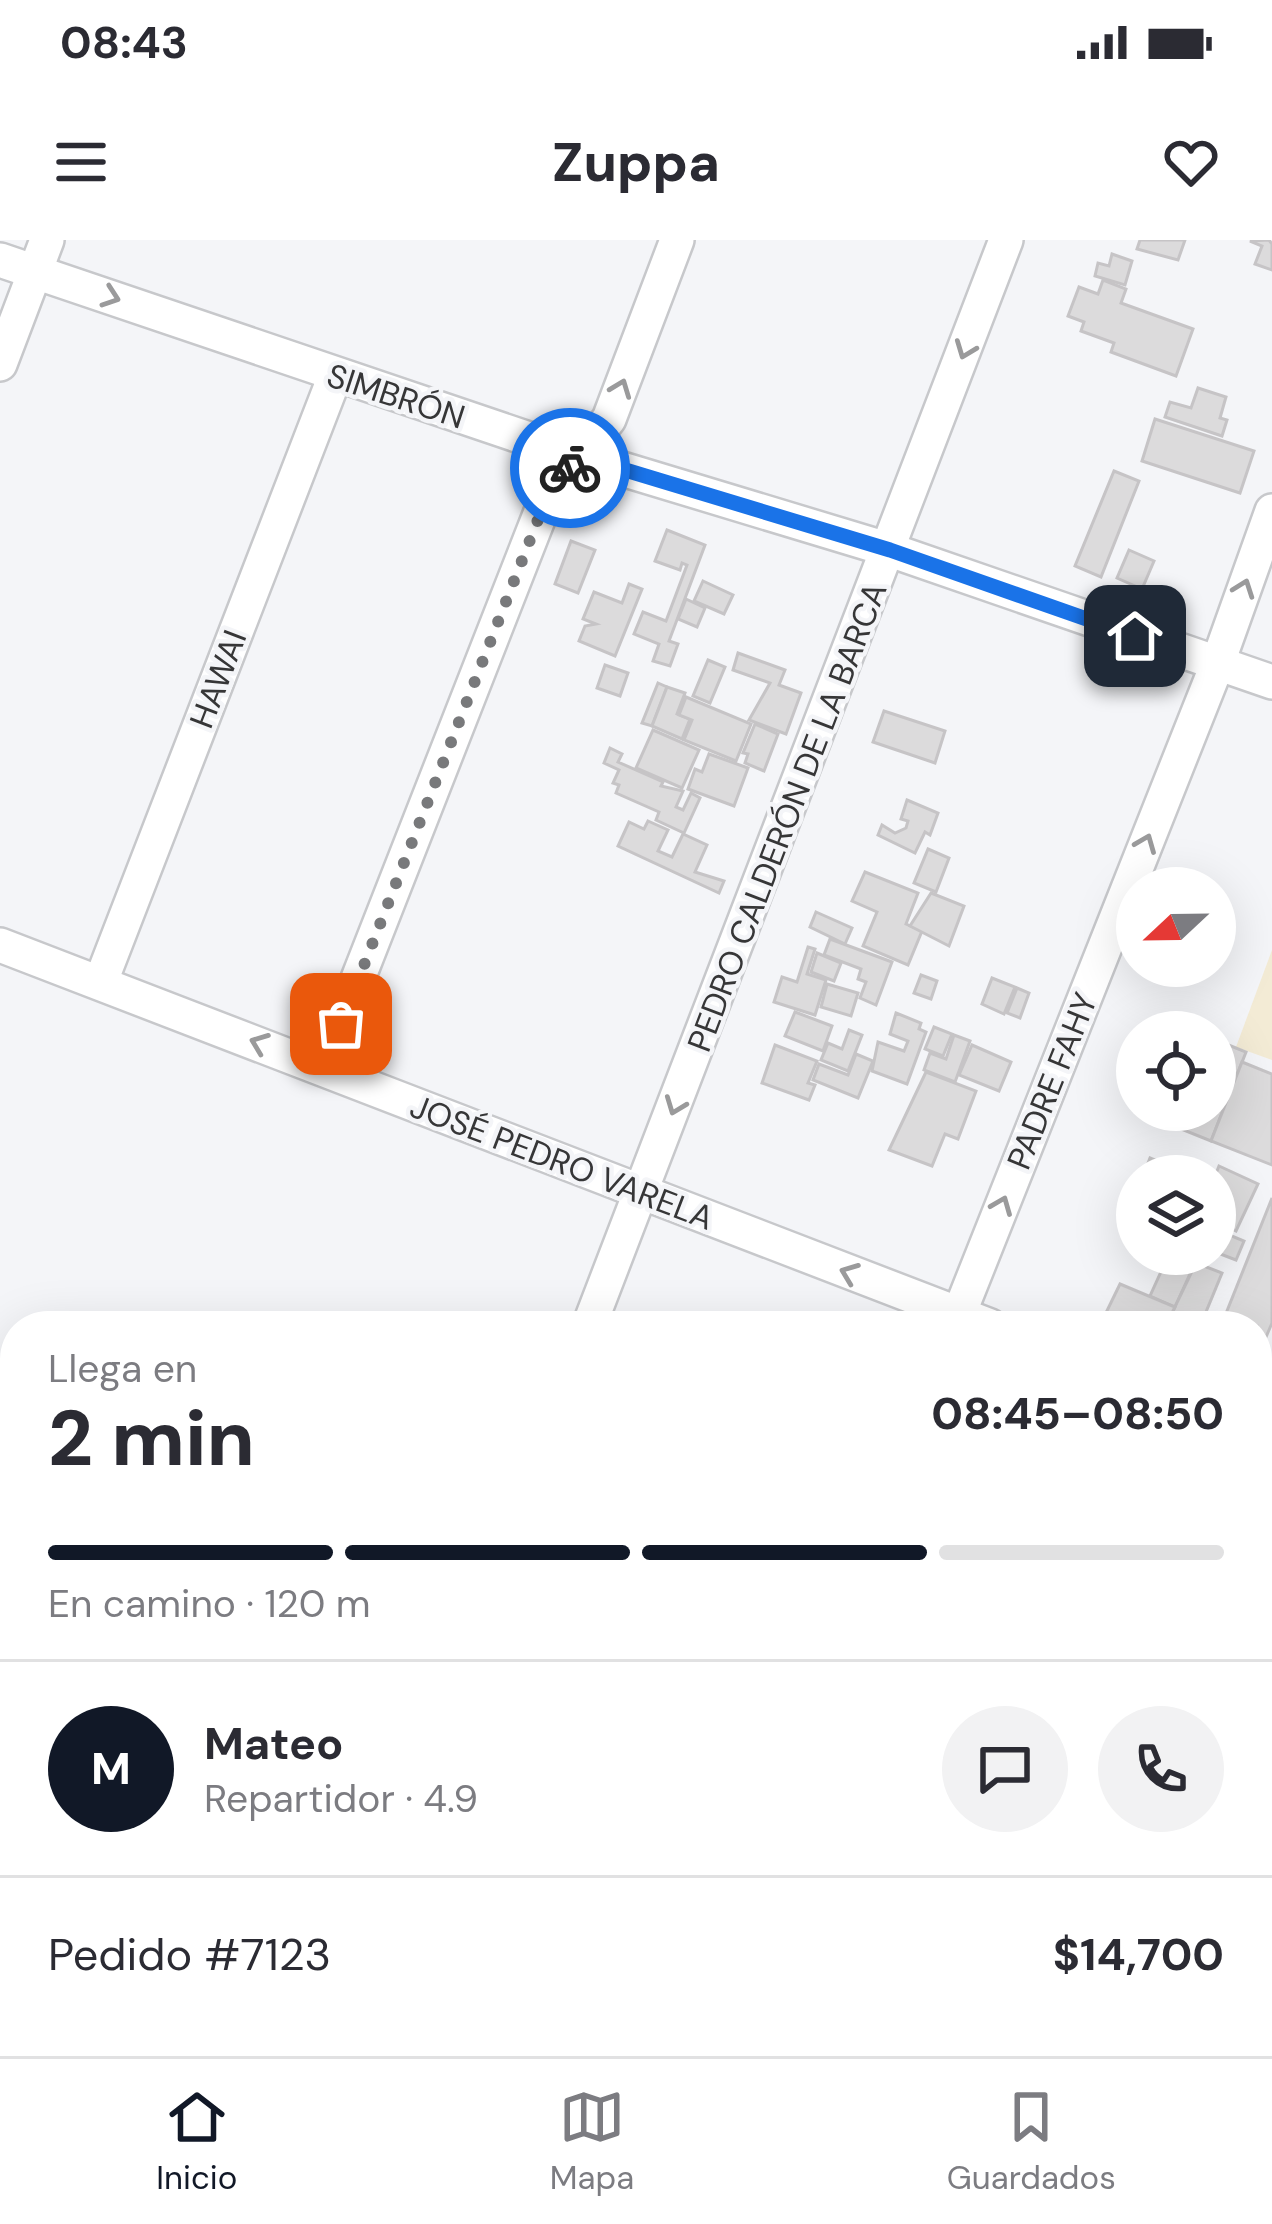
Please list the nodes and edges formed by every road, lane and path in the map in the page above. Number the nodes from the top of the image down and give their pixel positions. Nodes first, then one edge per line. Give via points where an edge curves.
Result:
1 (677, 240) edge
2 (1006, 240) edge
3 (41, 255) edge
4 (0, 260) edge
5 (0, 364) edge
6 (335, 376) junction
7 (579, 456) junction
8 (1272, 511) edge
9 (890, 550) junction
10 (1216, 665) junction
11 (1272, 682) edge
12 (0, 945) edge
13 (100, 981) junction
14 (323, 1068) junction
15 (641, 1195) junction
16 (596, 1311) edge
17 (951, 1311) edge
18 (978, 1311) edge

7 -> 1 street via 609,419
2 -> 9 street, PEDRO CALDERÓN DE LA BARCA
3 - 4 street, SIMBRÓN
3 - 5 street
3 -> 6 street, SIMBRÓN
6 - 7 street, SIMBRÓN
6 - 13 street, HAWAI
7 - 9 street, SIMBRÓN
7 - 14 street via 548,494
10 -> 8 street, PADRE FAHY
9 - 10 street, SIMBRÓN
9 -> 15 street, PEDRO CALDERÓN DE LA BARCA
10 - 11 street, SIMBRÓN
18 -> 10 street, PADRE FAHY
12 - 13 street, JOSÉ PEDRO VARELA
14 -> 13 street, JOSÉ PEDRO VARELA
14 - 15 street, JOSÉ PEDRO VARELA
15 - 16 street, PEDRO CALDERÓN DE LA BARCA
17 -> 15 street, JOSÉ PEDRO VARELA

